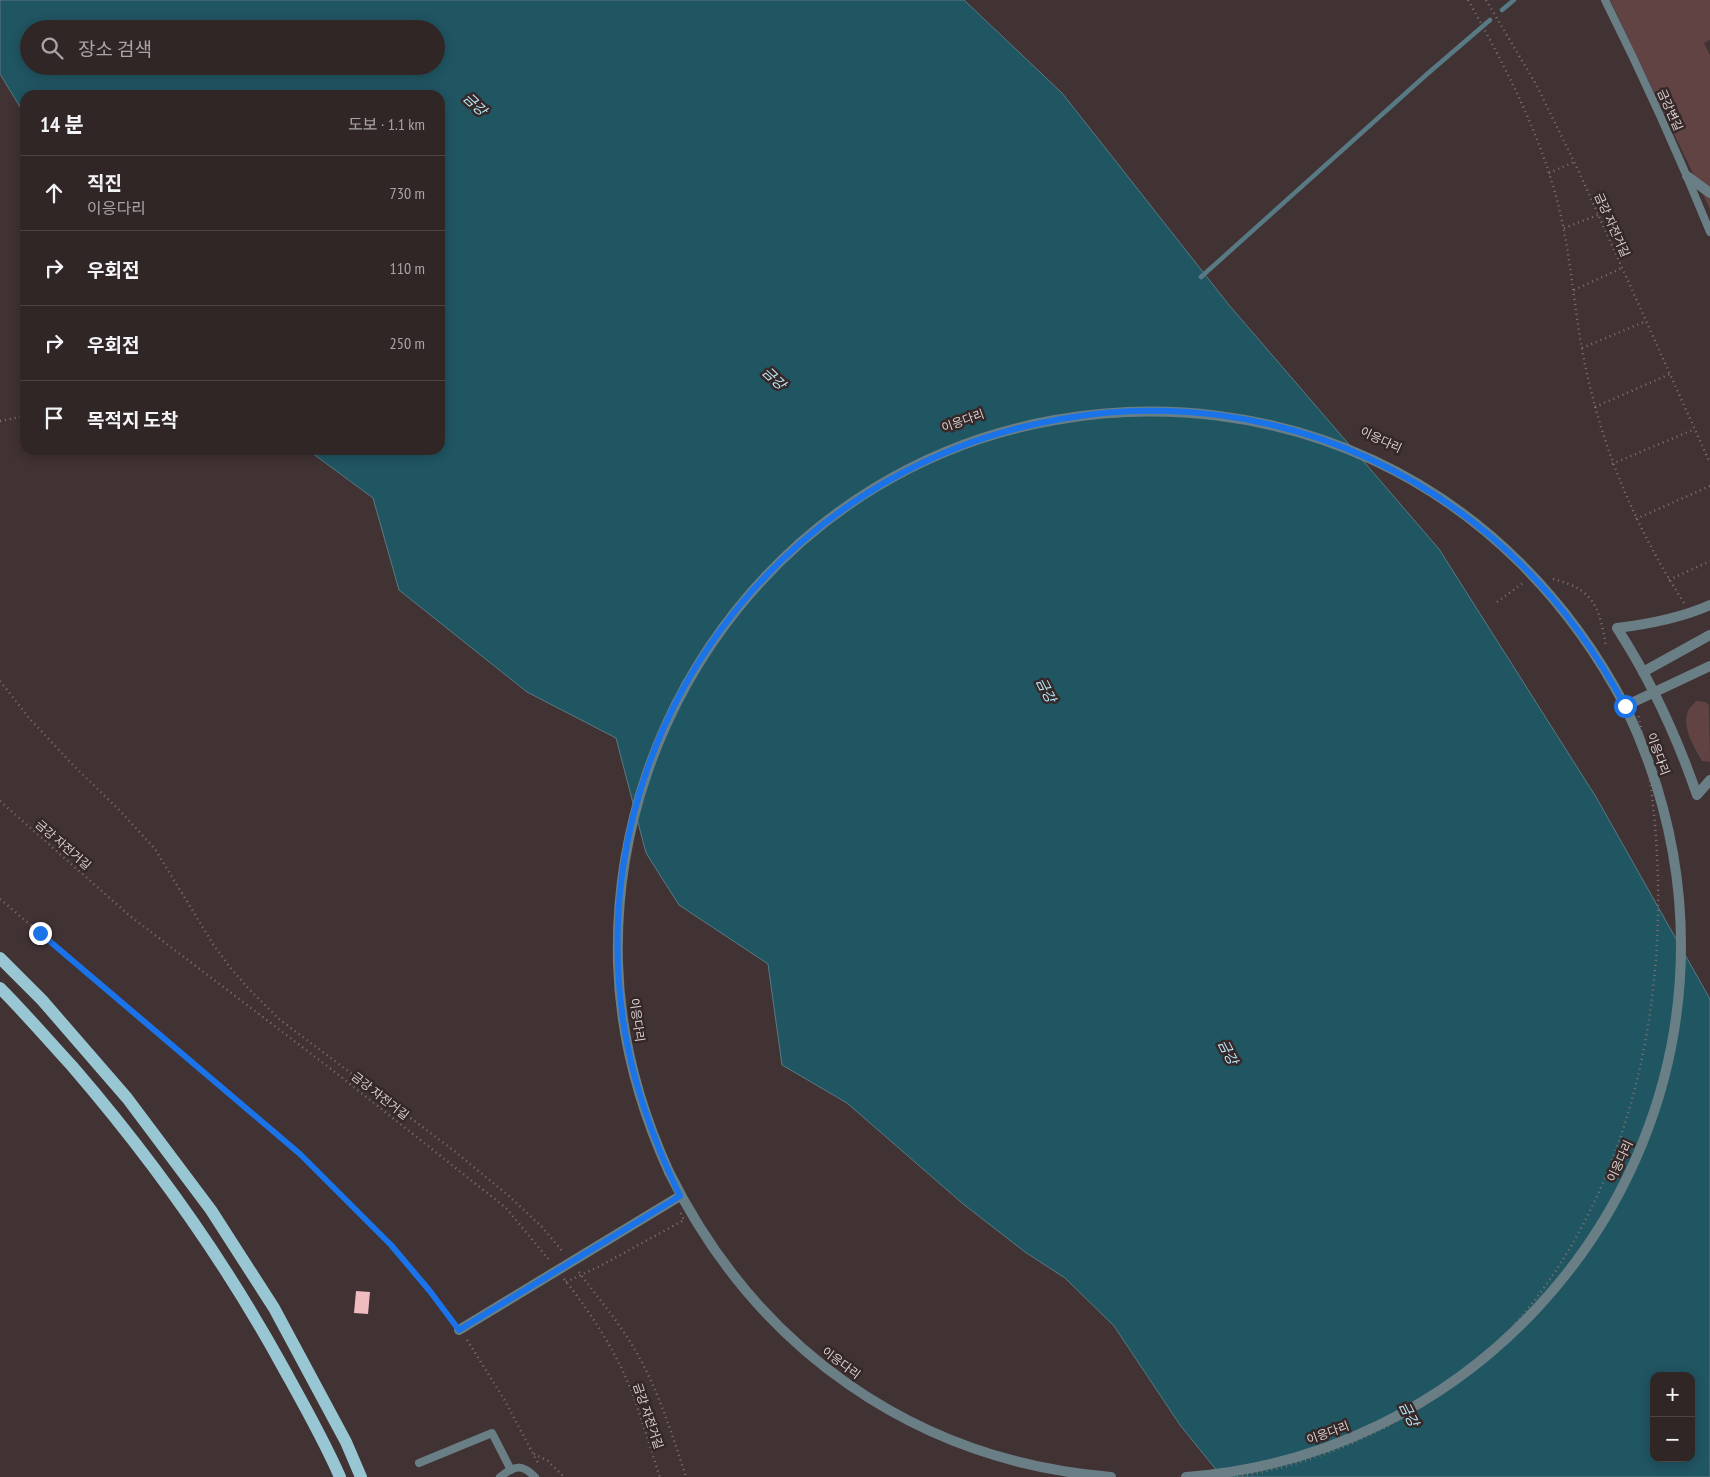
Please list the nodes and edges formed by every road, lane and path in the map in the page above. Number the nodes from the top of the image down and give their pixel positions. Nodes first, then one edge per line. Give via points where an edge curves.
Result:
1 (1468, 0) edge
2 (1486, 0) edge
3 (1605, 0) edge
4 (1574, 162) junction
5 (1549, 173) junction
6 (1688, 176) junction
7 (1710, 192) edge
8 (1598, 215) junction
9 (1564, 228) junction
10 (1710, 232) edge
11 (1622, 268) junction
12 (1574, 290) junction
13 (1646, 321) junction
14 (1582, 348) junction
15 (1670, 374) junction
16 (1595, 407) junction
17 (20, 417) edge
18 (0, 421) edge
19 (1695, 429) junction
20 (1710, 463) edge
21 (1612, 464) junction
22 (1710, 486) edge
23 (1636, 519) junction
24 (1710, 561) edge
25 (1548, 579) dead end
26 (1553, 584) dead end
27 (1710, 605) edge
28 (1709, 639) edge
29 (1710, 666) edge
30 (1643, 672) junction
31 (0, 681) edge
32 (1630, 707) junction
33 (1645, 729) dead end
34 (1710, 780) edge
35 (0, 801) edge
36 (0, 899) edge
37 (0, 958) edge
38 (0, 988) edge
39 (678, 1201) junction
40 (684, 1220) dead end
41 (567, 1256) dead end
42 (553, 1264) dead end
43 (577, 1269) dead end
44 (562, 1276) dead end
45 (459, 1330) junction
46 (1383, 1430) dead end
47 (534, 1454) junction
48 (419, 1464) dead end
49 (542, 1469) dead end
50 (511, 1470) junction
51 (340, 1477) edge
52 (362, 1477) edge
53 (500, 1477) edge
54 (536, 1477) edge
55 (564, 1477) edge
56 (660, 1477) edge
57 (686, 1477) edge
58 (1111, 1477) edge
59 (1186, 1477) edge
60 (1237, 1477) edge

1 - 5 path via 1521,99
2 - 4 path, 금강 자전거길 via 1537,86
3 - 6 lane, 금강변길
4 - 5 path
4 - 8 path, 금강 자전거길
5 - 9 path
6 - 7 street
6 - 10 lane, 금강변길
8 - 9 path
8 - 11 path, 금강 자전거길
9 - 12 path
11 - 12 path
11 - 13 path, 금강 자전거길
12 - 14 path
13 - 14 path
13 - 15 path, 금강 자전거길
14 - 16 path
15 - 16 path
15 - 19 path, 금강 자전거길
16 - 21 path
17 - 18 path
19 - 20 path, 금강 자전거길
19 - 21 path
21 - 23 path
22 - 23 path
23 - 24 path via 1669,580
25 - 26 path
27 - 30 street via 1690,613 1617,628
28 - 30 street
29 - 32 street, bridge
30 - 34 street via 1686,764 1696,794
31 - 41 path via 29,718 155,849 213,944 247,987 279,1019 509,1196
32 - 33 path, 이응다리, bridge
32 - 39 street, 이응다리, bridge via 1568,616 1533,575 1494,538 1406,477 1308,435 1204,414 1097,413 992,435 942,453 894,477 848,505 806,538 767,574 732,615 674,705 636,806 625,858 619,911 618,965 623,1018 633,1071 648,1123
32 - 59 street, 이응다리, bridge via 1667,823 1678,884 1681,947 1674,1030 1662,1084 1640,1149 1613,1205 1580,1258 1536,1311 1485,1358 1429,1398 1375,1428 1304,1455 1250,1469
35 - 42 path, 금강 자전거길 via 130,916 506,1208
36 - 45 path via 300,1154 391,1245
37 - 52 main road via 42,1000 127,1098 211,1210 274,1308
38 - 51 main road via 110,1110 194,1220 255,1316
39 - 40 path, bridge
39 - 45 street, bridge
39 - 58 street, 이응다리 via 760,1309 811,1356 861,1393 914,1424 985,1452 1052,1469
43 - 57 path via 635,1350 668,1421
44 - 56 path, 금강 자전거길 via 611,1348 630,1389
45 - 47 path via 504,1399
46 - 60 path, 이응다리, bridge via 1309,1460
47 - 49 path
47 - 55 path via 548,1461
48 - 50 lane via 492,1433
50 - 53 lane
50 - 54 lane via 518,1467 526,1469

